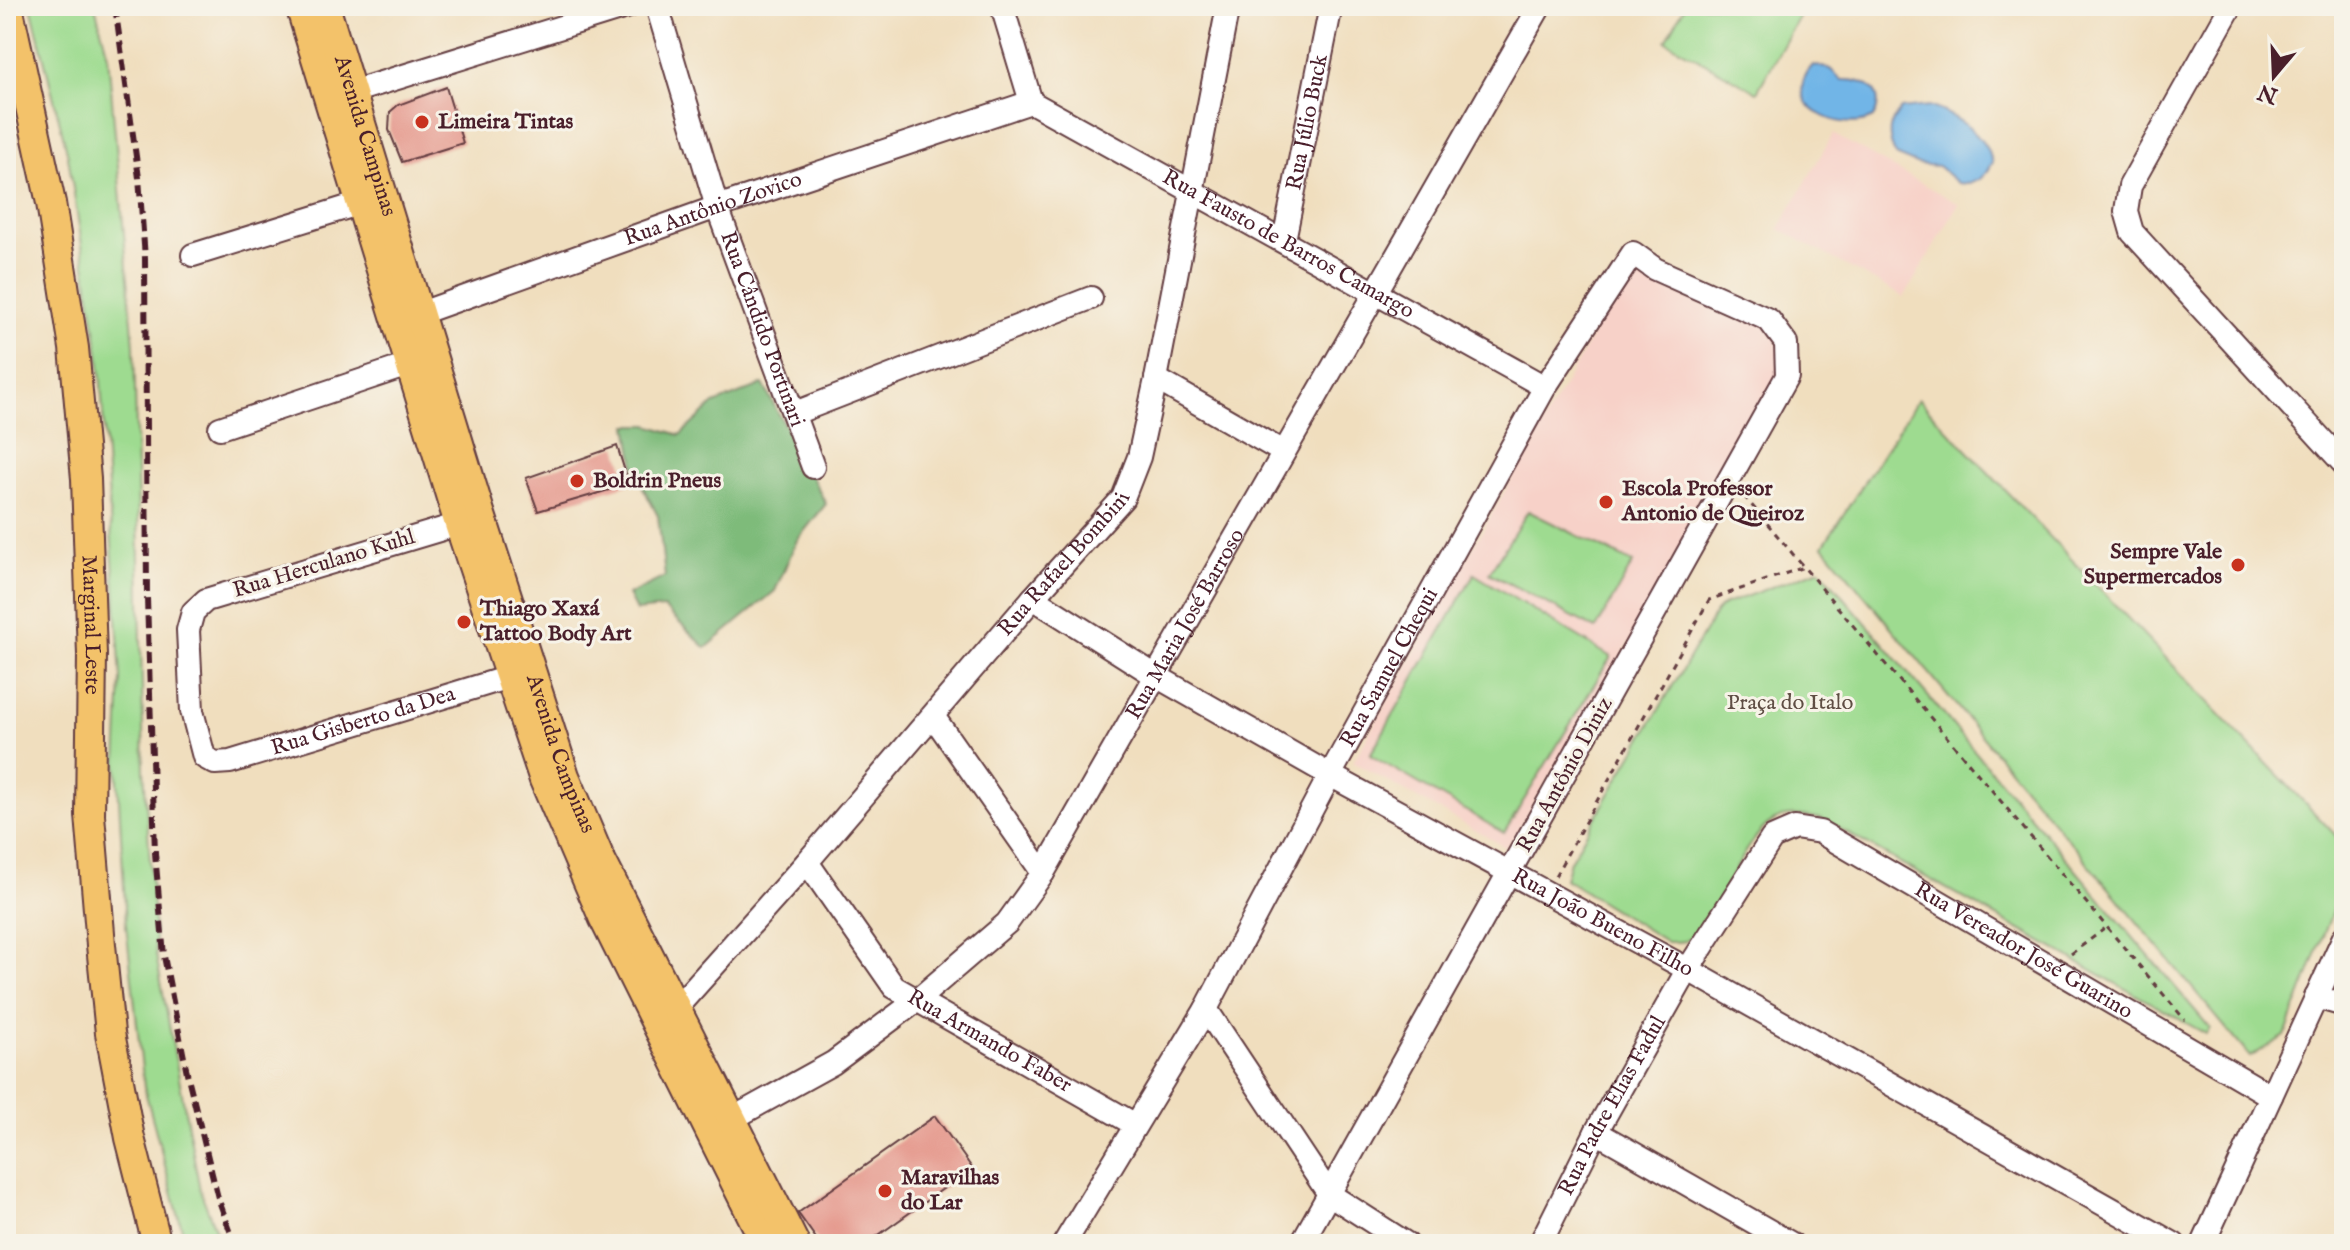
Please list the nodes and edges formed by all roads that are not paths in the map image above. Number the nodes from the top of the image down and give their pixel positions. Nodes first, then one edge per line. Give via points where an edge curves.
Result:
1 (8, 6) edge
2 (300, 6) edge
3 (325, 6) edge
4 (629, 6) edge
5 (657, 6) edge
6 (1002, 6) edge
7 (1228, 6) edge
8 (1331, 6) edge
9 (1540, 6) edge
10 (2231, 6) edge
11 (352, 92) junction
12 (1031, 102) junction
13 (1192, 194) junction
14 (361, 203) junction
15 (717, 207) junction
16 (1284, 240) junction
17 (193, 255) dead end
18 (1377, 293) junction
19 (1091, 298) dead end
20 (409, 317) junction
21 (1786, 343) joint
22 (411, 364) junction
23 (1156, 379) junction
24 (1545, 387) junction
25 (795, 413) junction
26 (220, 428) dead end
27 (1283, 452) junction
28 (2344, 464) edge
29 (813, 467) dead end
30 (459, 524) junction
31 (1033, 598) junction
32 (1156, 676) junction
33 (509, 677) junction
34 (933, 716) junction
35 (215, 763) joint
36 (1330, 775) junction
37 (1772, 838) joint
38 (807, 862) junction
39 (1043, 873) junction
40 (1510, 874) junction
41 (2344, 937) edge
42 (1688, 969) junction
43 (2316, 997) junction
44 (916, 1001) junction
45 (2344, 1005) edge
46 (676, 1008) junction
47 (1206, 1009) junction
48 (2271, 1096) junction
49 (1134, 1124) junction
50 (721, 1125) junction
51 (1596, 1132) junction
52 (1329, 1194) junction
53 (157, 1244) edge
54 (766, 1244) edge
55 (795, 1244) edge
56 (1064, 1244) edge
57 (1301, 1244) edge
58 (1407, 1244) edge
59 (1540, 1244) edge
60 (1792, 1244) edge
61 (2174, 1244) edge
62 (2203, 1244) edge

1 - 53 main road, Marginal Leste via 51,203 74,348 86,479 90,815 101,945 110,1033
2 - 14 main road, Avenida Campinas
3 - 11 main road, Avenida Campinas
4 - 11 street
5 - 15 street, Rua Cândido Portinari
6 - 12 street
7 - 13 street, Rua Rafael Bombini
8 - 16 street, Rua Júlio Buck
9 - 18 street, Rua Maria José Barroso
10 - 28 street via 2130,186 2126,211 2132,232 2161,266
11 - 20 main road, Avenida Campinas
12 - 13 street, Rua Fausto de Barros Camargo
12 - 15 street, Rua Antônio Zovico
13 - 16 street, Rua Fausto de Barros Camargo
13 - 23 street, Rua Rafael Bombini
14 - 17 street
14 - 20 main road, Avenida Campinas
15 - 20 street, Rua Antônio Zovico
15 - 25 street, Rua Cândido Portinari
16 - 18 street, Rua Fausto de Barros Camargo
18 - 24 street, Rua Fausto de Barros Camargo
18 - 27 street, Rua Maria José Barroso
19 - 25 street
20 - 22 main road, Avenida Campinas
20 - 46 main road, Avenida Campinas via 480,512 565,776
21 - 24 street, Rua Samuel Chequi via 1769,320 1655,269 1633,253
21 - 40 street, Rua Antônio Diniz via 1787,376
22 - 26 street
22 - 30 main road, Avenida Campinas
23 - 27 street
23 - 31 street, Rua Rafael Bombini via 1139,457 1123,498
24 - 36 street, Rua Samuel Chequi
25 - 29 street, Rua Cândido Portinari
27 - 32 street, Rua Maria José Barroso
30 - 33 main road, Avenida Campinas
30 - 35 street, Rua Herculano Kuhl via 206,600 193,612 188,630 192,711 204,757
31 - 32 street, Rua João Bueno Filho
31 - 34 street, Rua Rafael Bombini
32 - 36 street, Rua João Bueno Filho
32 - 39 street, Rua Maria José Barroso
33 - 35 street, Rua Gisberto da Dea
33 - 50 main road, Avenida Campinas via 578,862
34 - 38 street, Rua Rafael Bombini
34 - 39 street
36 - 40 street, Rua João Bueno Filho
36 - 47 street, Rua Samuel Chequi
37 - 42 street, Rua Padre Elias Fadul
37 - 48 street, Rua Vereador José Guarino via 1795,828 1820,832
38 - 44 street, Rua Armando Faber via 894,987
38 - 46 street, Rua Rafael Bombini
39 - 44 street, Rua Maria José Barroso via 1007,923
40 - 42 street, Rua João Bueno Filho
40 - 52 street, Rua Antônio Diniz
41 - 43 street
42 - 51 street, Rua Padre Elias Fadul
42 - 61 street, Rua João Bueno Filho
43 - 45 street
43 - 48 street
44 - 49 street, Rua Armando Faber
44 - 50 street, Rua Maria José Barroso via 833,1063
46 - 50 main road, Avenida Campinas
47 - 49 street, Rua Samuel Chequi
47 - 52 street
48 - 62 street
49 - 56 street, Rua Samuel Chequi
50 - 54 main road, Avenida Campinas
50 - 55 main road, Avenida Campinas
51 - 59 street, Rua Padre Elias Fadul
51 - 60 street
52 - 57 street, Rua Antônio Diniz
52 - 58 street

